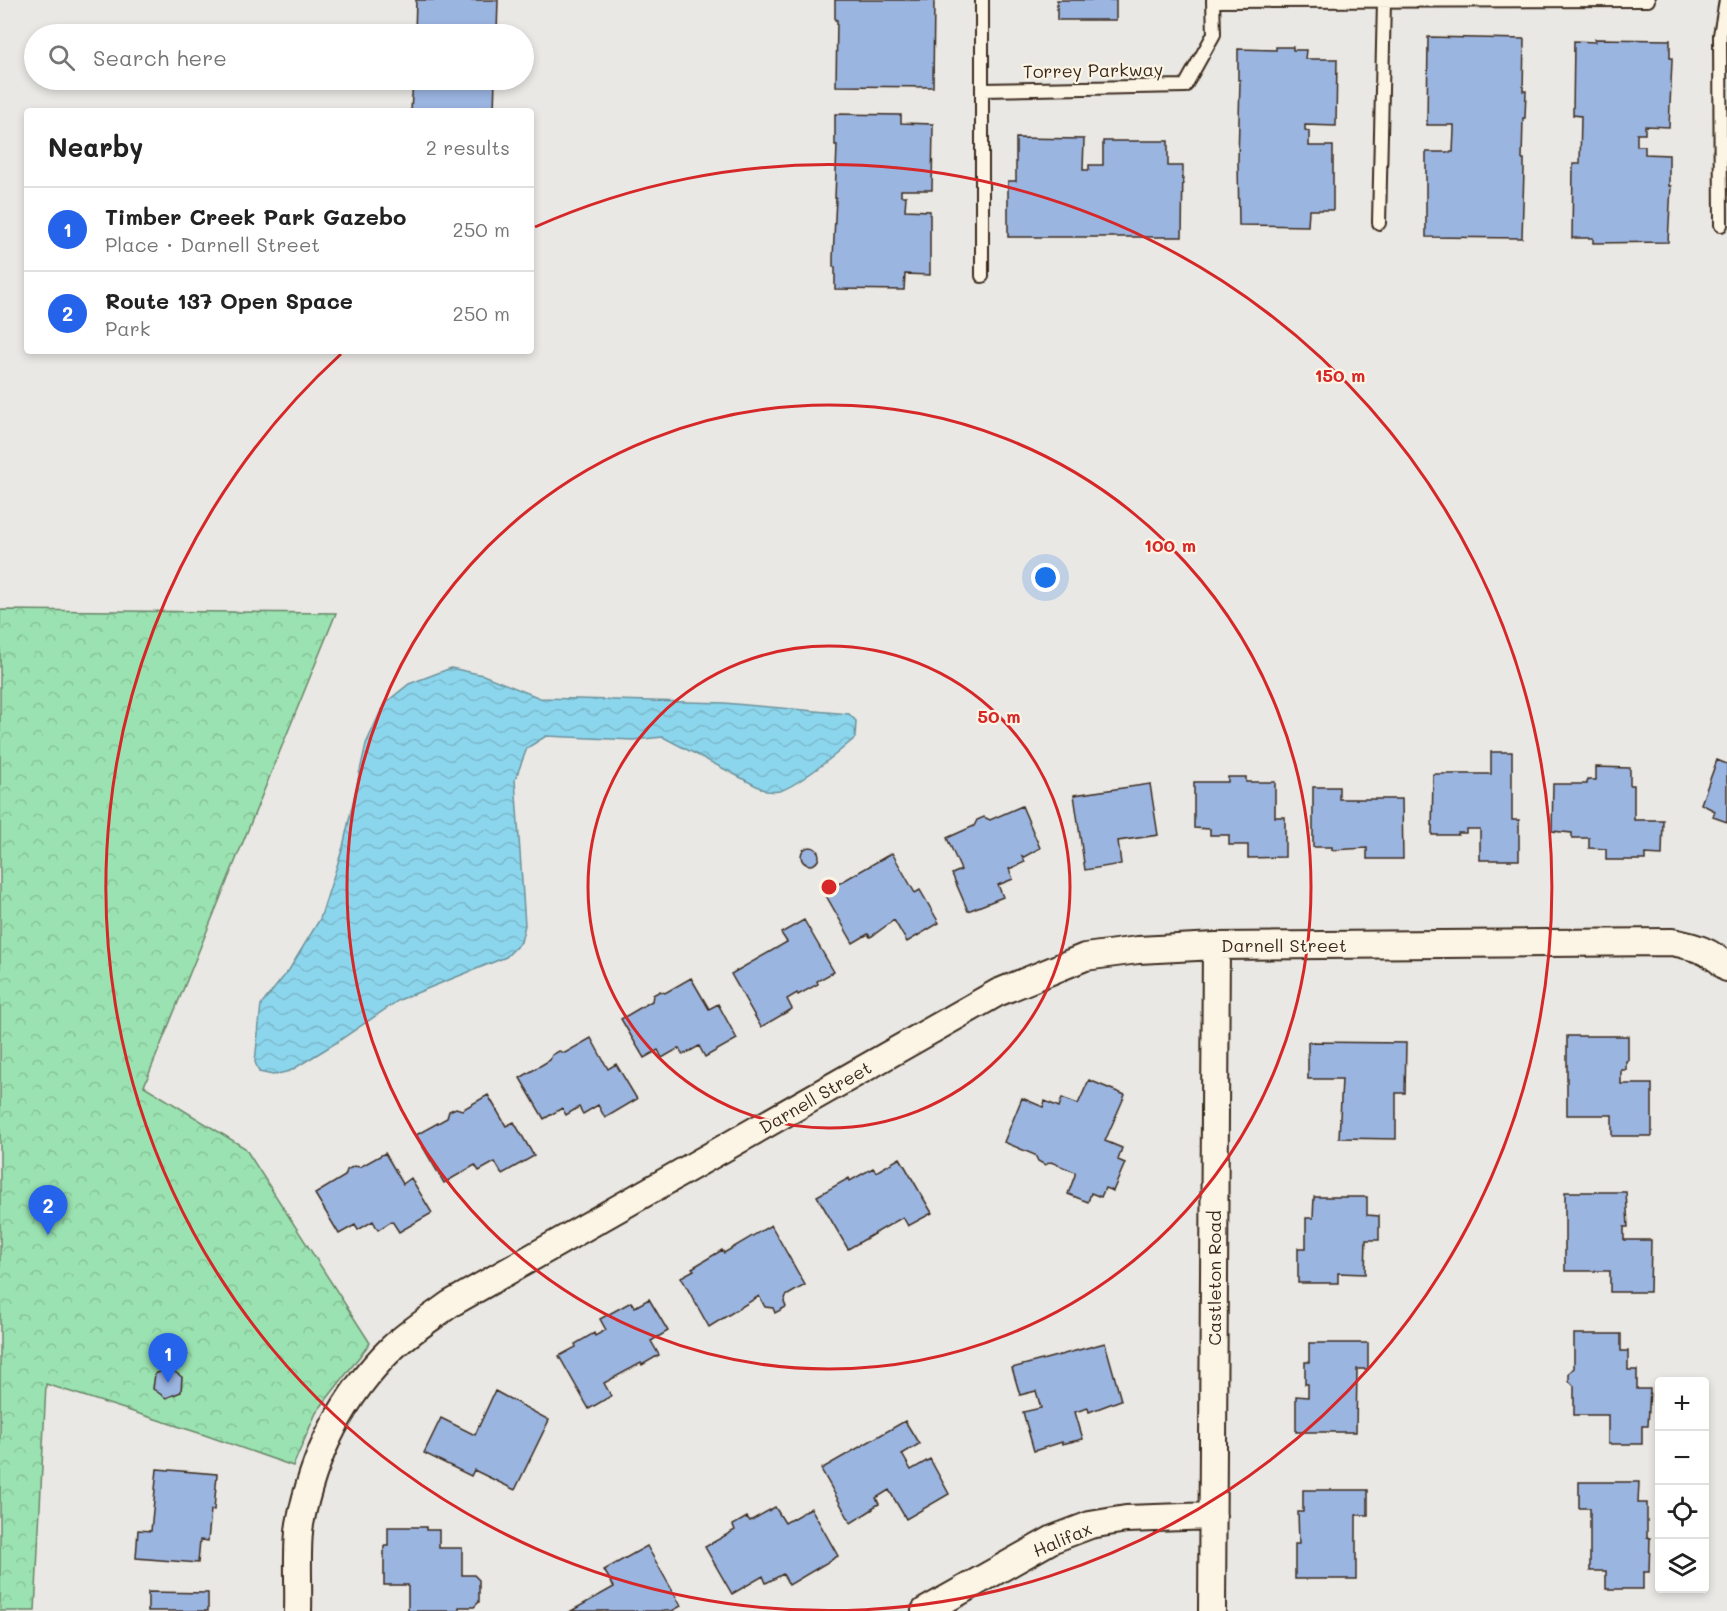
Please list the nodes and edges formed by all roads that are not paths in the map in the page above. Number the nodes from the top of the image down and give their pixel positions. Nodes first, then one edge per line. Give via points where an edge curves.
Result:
1 (982, 0) edge
2 (1648, 0) edge
3 (1726, 0) edge
4 (1213, 1) edge
5 (1384, 1) edge
6 (982, 90) junction
7 (1379, 223) dead end
8 (1722, 225) dead end
9 (982, 276) dead end
10 (1216, 946) junction
11 (1727, 968) edge
12 (1213, 1516) junction
13 (298, 1611) edge
14 (926, 1611) edge
15 (1212, 1611) edge

1 - 6 lane
2 - 5 lane, Torrey Parkway
3 - 8 lane via 1720,35
4 - 5 lane, Torrey Parkway
4 - 6 lane, Torrey Parkway via 1214,33 1185,86
5 - 7 lane
6 - 9 lane
10 - 11 street, Darnell Street via 1672,942 1700,948
10 - 12 street, Castleton Road
10 - 13 street, Darnell Street via 1085,957 997,993 450,1304 393,1347 356,1388 330,1431 312,1478 300,1526
12 - 14 street, Halifax via 1126,1519 1090,1525 1053,1539
12 - 15 street, Castleton Road

